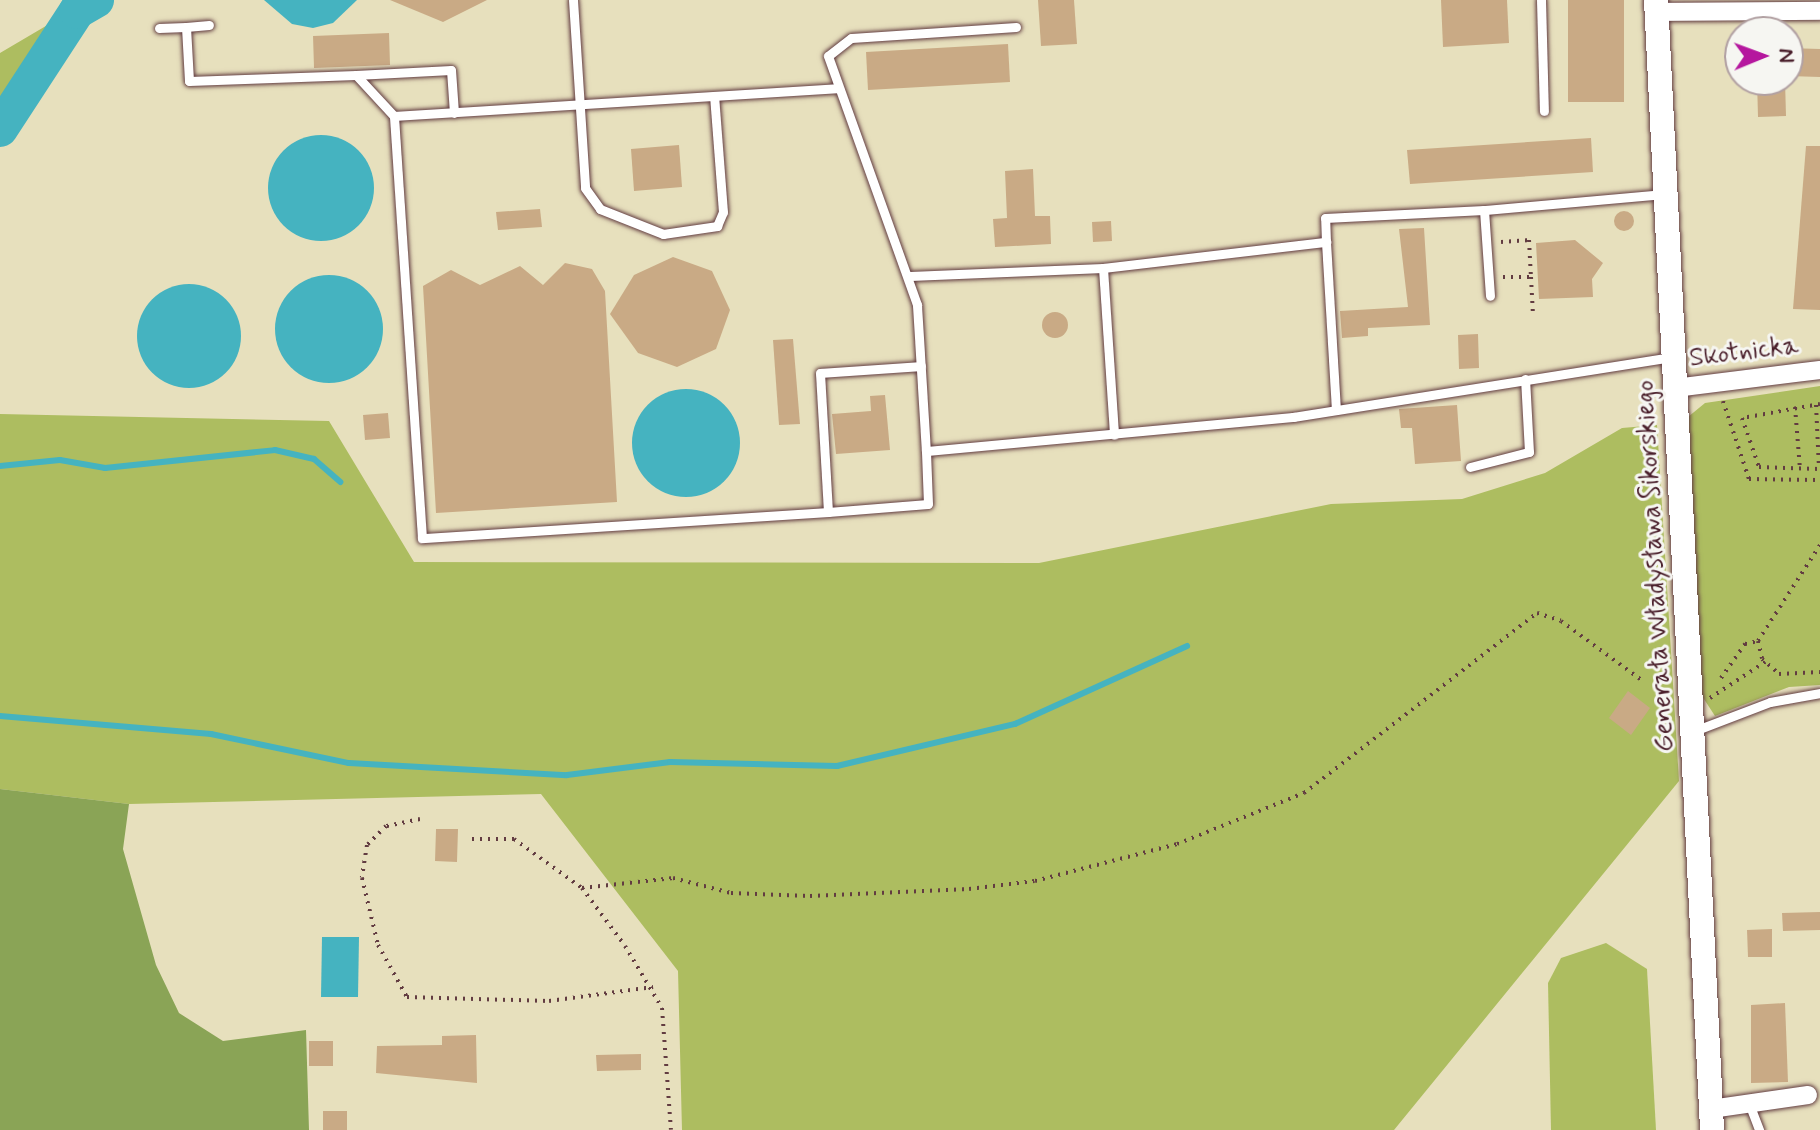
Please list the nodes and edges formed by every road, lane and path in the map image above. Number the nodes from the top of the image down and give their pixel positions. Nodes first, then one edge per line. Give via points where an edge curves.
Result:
1 (573, 0) edge
2 (1541, 0) edge
3 (1656, 6) edge
4 (1820, 11) edge
5 (209, 25) dead end
6 (186, 27) junction
7 (1016, 27) dead end
8 (159, 28) dead end
9 (356, 75) junction
10 (836, 88) junction
11 (714, 96) junction
12 (581, 105) junction
13 (1544, 111) dead end
14 (454, 113) junction
15 (394, 116) junction
16 (1665, 194) junction
17 (1484, 210) junction
18 (1326, 242) junction
19 (1486, 242) junction
20 (1103, 268) junction
21 (910, 276) junction
22 (1531, 277) junction
23 (1489, 278) junction
24 (1490, 296) dead end
25 (1533, 316) dead end
26 (1673, 357) junction
27 (921, 366) junction
28 (1820, 370) edge
29 (1525, 379) junction
30 (1675, 388) junction
31 (1722, 397) dead end
32 (1818, 404) edge
33 (1795, 407) junction
34 (1336, 410) junction
35 (1114, 435) junction
36 (926, 451) junction
37 (1470, 467) dead end
38 (1800, 469) junction
39 (1810, 469) junction
40 (1819, 469) edge
41 (1820, 480) edge
42 (1809, 481) junction
43 (828, 512) junction
44 (1820, 545) edge
45 (1758, 641) junction
46 (1765, 662) junction
47 (1820, 672) edge
48 (1721, 678) dead end
49 (1644, 682) dead end
50 (1820, 693) edge
51 (1710, 699) dead end
52 (1694, 731) junction
53 (420, 819) dead end
54 (472, 839) dead end
55 (582, 888) junction
56 (653, 987) junction
57 (1808, 1095) dead end
58 (1750, 1106) junction
59 (1711, 1119) edge
60 (671, 1130) edge
61 (1759, 1130) edge

1 - 12 lane
2 - 13 lane
3 - 4 street
3 - 16 street, Generała Władysława Sikorskiego
5 - 6 lane
6 - 8 lane
6 - 9 lane via 189,81
7 - 10 lane via 851,38 828,56
9 - 14 lane via 451,70
9 - 15 lane
10 - 11 lane
10 - 21 lane
11 - 12 lane
11 - 12 lane via 723,212 704,231 663,234 600,209 585,188
12 - 14 lane
14 - 15 lane
15 - 43 lane via 422,538
16 - 17 lane
16 - 26 street, Generała Władysława Sikorskiego
17 - 18 lane via 1325,218
17 - 19 lane
18 - 20 lane
18 - 34 lane
19 - 22 path via 1529,240
19 - 23 lane
20 - 21 lane
20 - 35 lane
21 - 27 lane
22 - 23 path
22 - 25 path
23 - 24 lane
26 - 29 lane
26 - 30 street, Generała Władysława Sikorskiego
27 - 36 lane
27 - 43 lane via 820,373
28 - 30 street, Skotnicka
29 - 34 lane
29 - 37 lane via 1529,452
30 - 52 street, Generała Władysława Sikorskiego
31 - 42 path via 1749,479
32 - 33 path
32 - 40 path
33 - 38 path
33 - 38 path via 1742,418 1759,467
34 - 35 lane
35 - 36 lane
36 - 43 lane via 928,504
38 - 39 path
39 - 40 path
39 - 42 path
41 - 42 path
44 - 45 path
45 - 46 path
45 - 48 path via 1745,644
46 - 47 path via 1783,675
46 - 51 path
49 - 55 path via 1561,621 1537,613 1304,793 1177,844 1035,881 969,889 810,896 731,893 673,878
50 - 52 lane via 1770,702
52 - 59 street, Generała Władysława Sikorskiego
53 - 56 path via 386,826 367,845 362,878 378,945 407,997 549,1001
54 - 55 path via 514,839
55 - 56 path
56 - 60 path via 667,1034
57 - 58 street
58 - 59 street
58 - 61 lane

